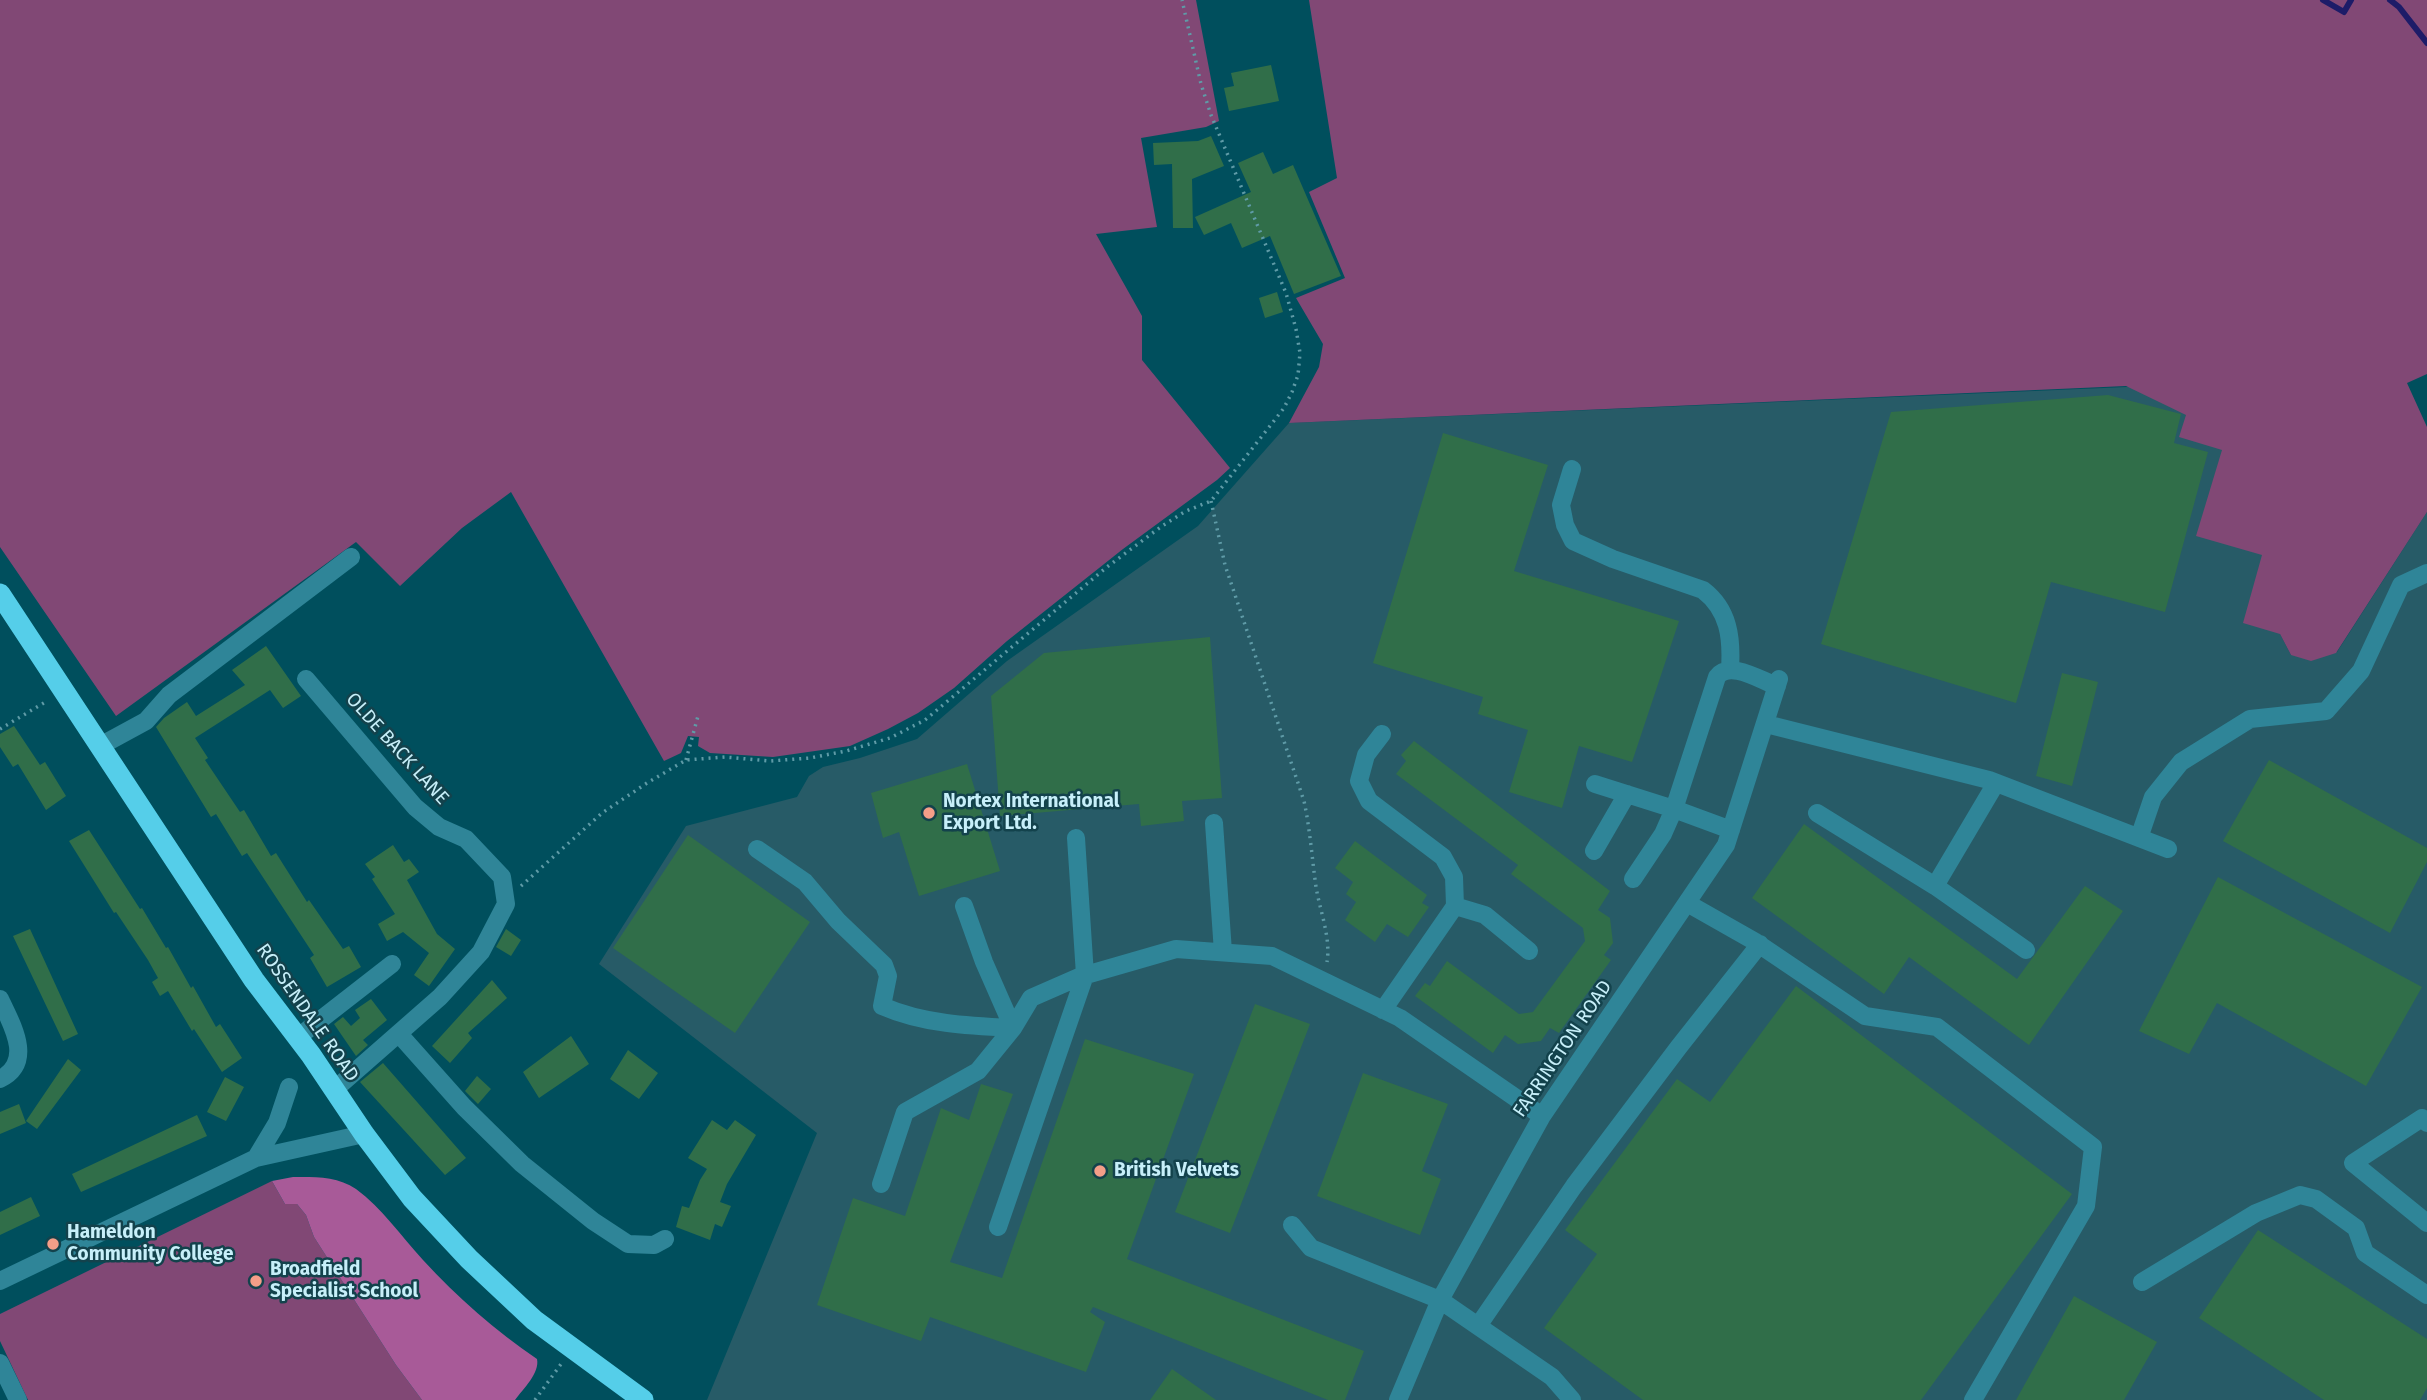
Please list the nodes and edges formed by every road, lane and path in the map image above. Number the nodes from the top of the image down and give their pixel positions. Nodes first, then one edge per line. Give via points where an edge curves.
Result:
1 (1182, 0) edge
2 (1572, 469) dead end
3 (1211, 501) junction
4 (351, 557) dead end
5 (2427, 573) edge
6 (0, 594) edge
7 (1730, 669) junction
8 (306, 679) dead end
9 (64, 691) junction
10 (698, 716) dead end
11 (1766, 724) junction
12 (0, 729) edge
13 (1382, 734) dead end
14 (100, 746) junction
15 (686, 760) junction
16 (1996, 782) junction
17 (1595, 783) dead end
18 (1627, 794) junction
19 (1674, 809) junction
20 (1817, 813) dead end
21 (1214, 823) dead end
22 (1731, 830) junction
23 (1076, 838) dead end
24 (2139, 838) junction
25 (757, 849) dead end
26 (2168, 849) dead end
27 (1594, 851) dead end
28 (1633, 879) dead end
29 (1935, 886) junction
30 (505, 896) junction
31 (1687, 903) junction
32 (964, 906) dead end
33 (1455, 906) junction
34 (1760, 944) junction
35 (2026, 950) dead end
36 (1529, 951) dead end
37 (1223, 952) junction
38 (392, 964) dead end
39 (1085, 975) junction
40 (1324, 981) junction
41 (0, 999) edge
42 (1383, 1010) junction
43 (1013, 1028) junction
44 (399, 1034) junction
45 (297, 1038) junction
46 (0, 1079) edge
47 (289, 1087) dead end
48 (334, 1090) junction
49 (1542, 1116) junction
50 (2425, 1119) edge
51 (363, 1134) junction
52 (256, 1158) junction
53 (881, 1184) dead end
54 (2427, 1223) edge
55 (1292, 1226) dead end
56 (998, 1227) dead end
57 (665, 1239) dead end
58 (0, 1281) edge
59 (2142, 1282) dead end
60 (2427, 1294) edge
61 (1440, 1300) junction
62 (1478, 1326) junction
63 (573, 1349) junction
64 (0, 1363) edge
65 (18, 1400) edge
66 (535, 1400) edge
67 (643, 1400) edge
68 (1398, 1400) edge
69 (1572, 1400) edge
70 (1973, 1400) edge

1 - 3 path via 1211,115 1286,293 1300,353 1298,375 1284,408
2 - 7 street via 1561,505 1573,541 1714,598 1731,640
3 - 15 path via 1162,526 1058,606 925,720 890,738 810,758
3 - 40 path via 1225,565 1304,801 1329,951
4 - 14 street via 169,695 146,721
5 - 24 street via 2401,585 2361,671 2326,711 2250,719 2181,762 2153,797
6 - 9 highway, ROSSENDALE ROAD
7 - 11 street, FARRINGTON ROAD via 1778,683
7 - 19 street via 1717,677
8 - 30 street, OLDE BACK LANE via 415,807 439,827 466,839 502,877
9 - 12 path
9 - 14 highway, ROSSENDALE ROAD
10 - 15 path
11 - 16 street
11 - 22 street, FARRINGTON ROAD
13 - 33 street via 1366,755 1359,781 1369,801 1443,857 1454,877
14 - 45 highway, ROSSENDALE ROAD
15 - 30 path via 602,813 527,883
16 - 24 street
16 - 29 street
17 - 18 street
18 - 19 street
18 - 27 street
19 - 22 street
19 - 28 street
20 - 29 street
21 - 37 street
22 - 31 street, FARRINGTON ROAD
23 - 39 street
24 - 26 street
25 - 43 street via 805,882 884,965 888,976 882,1006 927,1020
29 - 35 street
30 - 44 street via 506,904 481,952
31 - 34 street
31 - 49 street, FARRINGTON ROAD
32 - 43 street
33 - 36 street via 1485,915
33 - 42 street
34 - 62 street via 1582,1176
34 - 70 street via 1865,1016 1937,1027 2093,1147 2087,1206
37 - 39 street via 1176,949
37 - 40 street via 1272,956
38 - 45 street
39 - 43 street via 1031,998
39 - 56 street
40 - 42 street
41 - 46 street via 18,1038 18,1058
42 - 49 street
43 - 53 street via 978,1070 905,1112
44 - 48 street
44 - 57 street via 522,1164 593,1221 628,1244 654,1245
45 - 48 highway, ROSSENDALE ROAD
47 - 52 street
48 - 51 highway, ROSSENDALE ROAD
49 - 61 street, FARRINGTON ROAD
50 - 54 street via 2353,1163
51 - 52 street
51 - 63 highway, ROSSENDALE ROAD via 412,1198 469,1259 534,1320
52 - 58 street
55 - 61 street via 1311,1248
59 - 60 street via 2256,1213 2300,1195 2316,1199 2356,1228 2365,1252
61 - 62 street
61 - 68 street, FARRINGTON ROAD
62 - 69 street via 1552,1377
63 - 66 path
63 - 67 highway, ROSSENDALE ROAD
64 - 65 street

